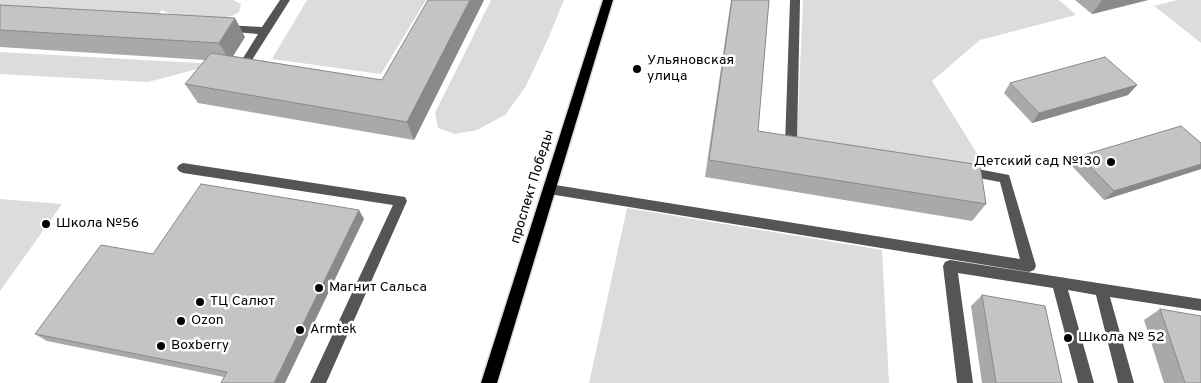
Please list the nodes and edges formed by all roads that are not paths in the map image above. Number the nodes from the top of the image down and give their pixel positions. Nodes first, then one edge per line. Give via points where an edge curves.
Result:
1 (285, 0) edge
2 (608, 0) edge
3 (795, 0) edge
4 (217, 28) edge
5 (266, 31) junction
6 (263, 65) edge
7 (810, 147) edge
8 (183, 168) dead end
9 (956, 171) edge
10 (550, 190) junction
11 (950, 260) junction
12 (1059, 283) junction
13 (1101, 289) junction
14 (1201, 305) edge
15 (318, 383) edge
16 (489, 383) edge
17 (965, 383) edge
18 (1086, 383) edge
19 (1126, 383) edge

1 - 5 lane
2 - 10 main road, проспект Победы
3 - 7 lane via 791,144
4 - 5 lane
5 - 6 lane via 245,63
8 - 15 lane via 401,201
9 - 11 lane via 1005,178 1029,266
10 - 11 lane
10 - 16 main road, проспект Победы
11 - 12 lane
11 - 17 lane
12 - 13 lane
12 - 18 lane
13 - 14 lane
13 - 19 lane

